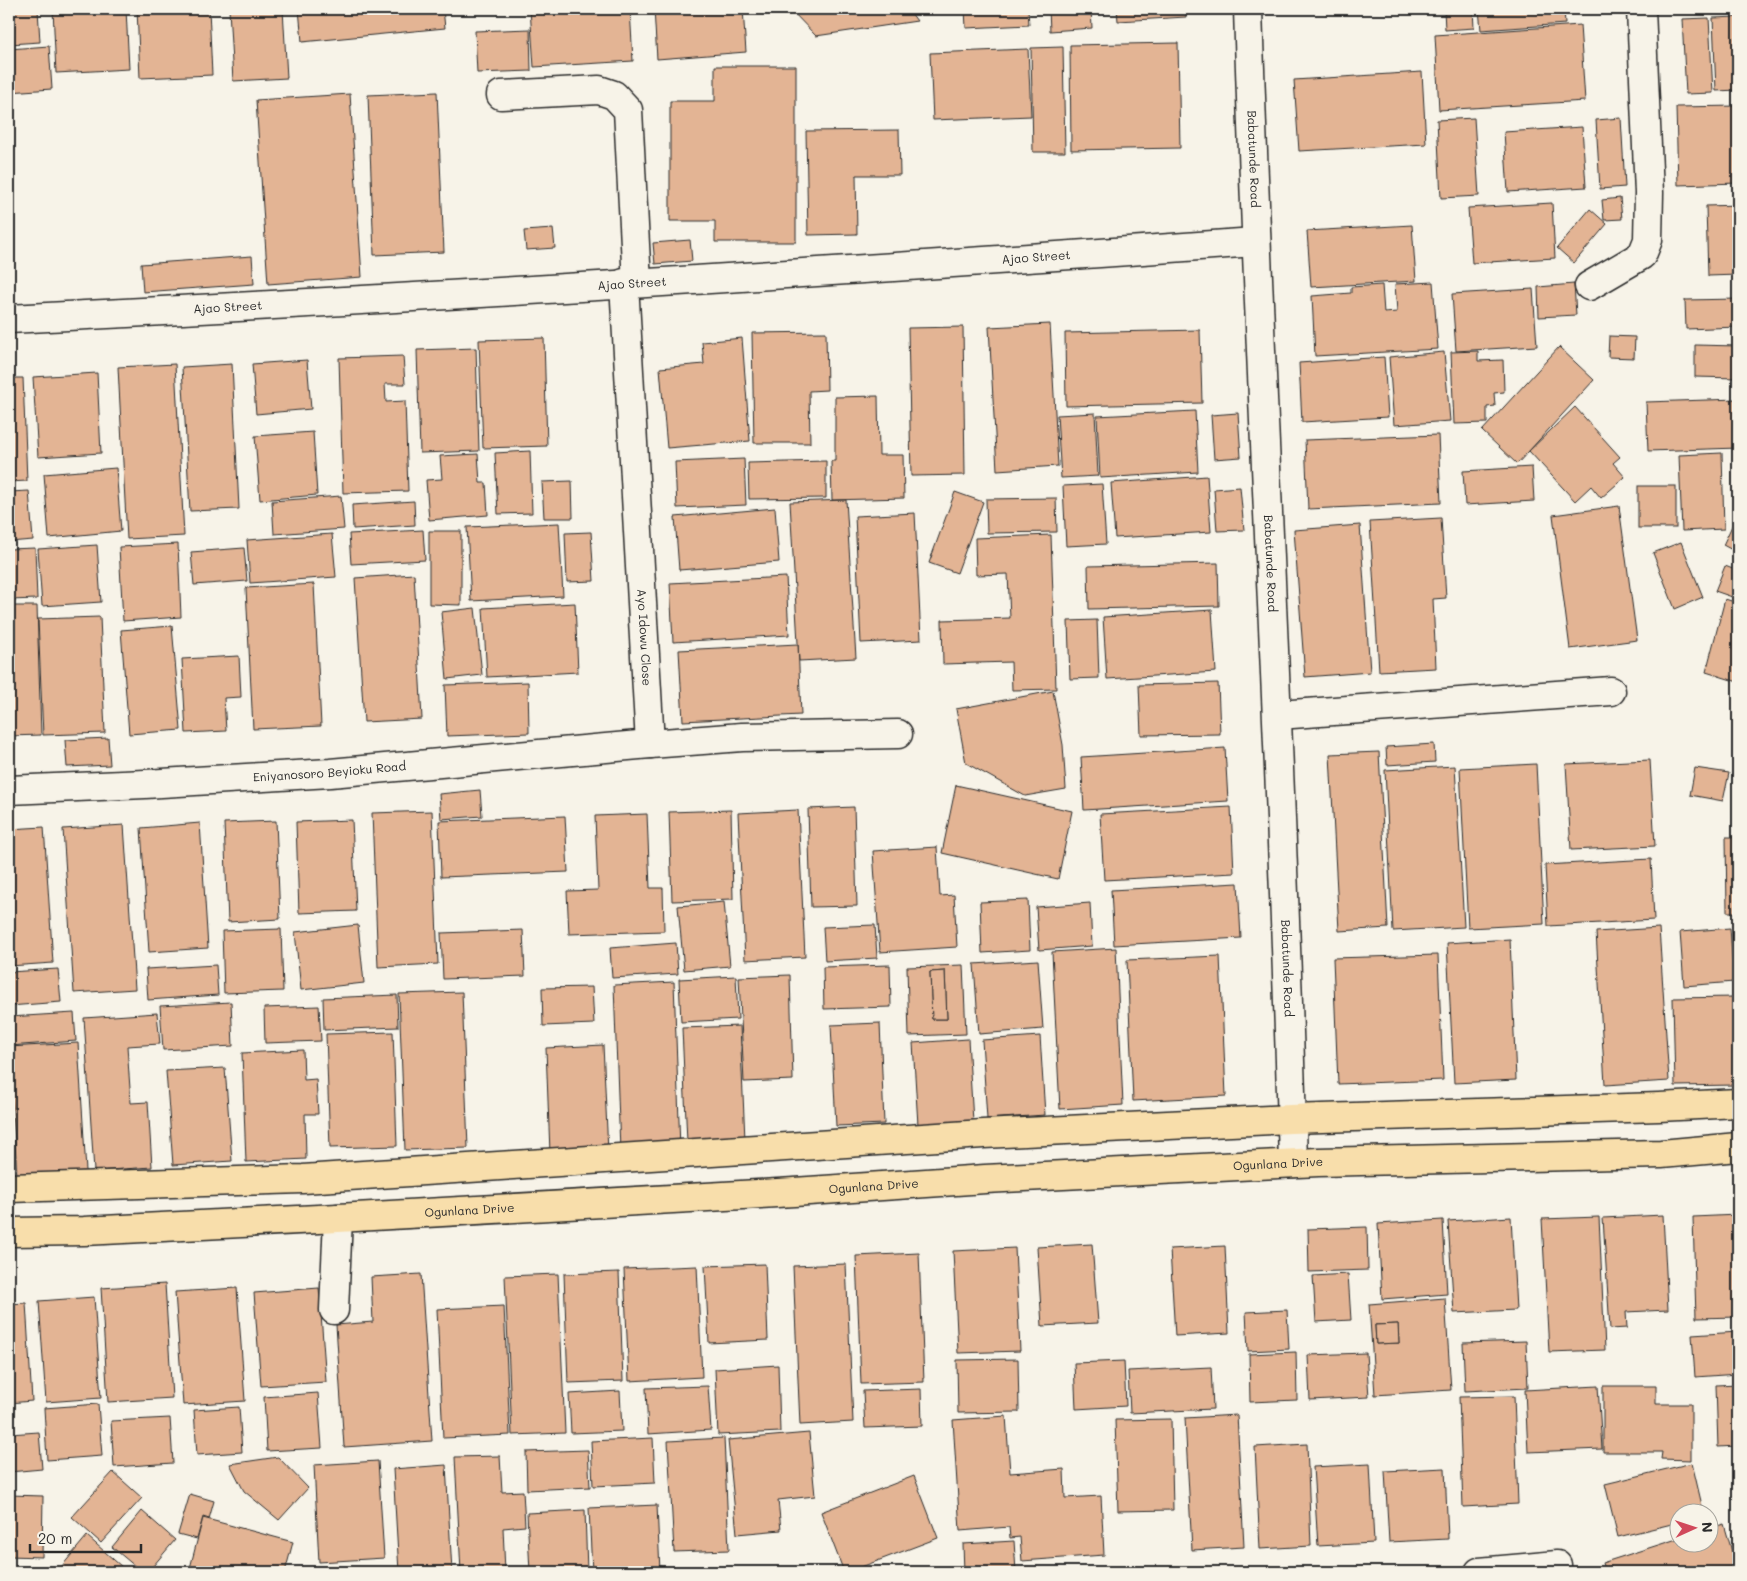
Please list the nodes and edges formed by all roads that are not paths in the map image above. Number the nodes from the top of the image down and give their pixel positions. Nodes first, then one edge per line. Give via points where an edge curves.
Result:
1 (1248, 9) edge
2 (1641, 9) edge
3 (501, 95) dead end
4 (1255, 242) junction
5 (630, 283) junction
6 (1589, 286) dead end
7 (9, 319) edge
8 (1611, 692) dead end
9 (1278, 715) junction
10 (898, 734) dead end
11 (650, 744) junction
12 (9, 790) edge
13 (1738, 1103) edge
14 (1292, 1119) junction
15 (1738, 1147) edge
16 (1292, 1163) junction
17 (9, 1188) edge
18 (338, 1218) junction
19 (9, 1232) edge
20 (334, 1310) dead end
21 (1557, 1565) dead end
22 (1479, 1572) edge

1 - 4 street, Babatunde Road
2 - 6 street via 1648,240 1642,255
3 - 5 street, Ayo Idowu Close via 599,90 614,95 628,110
4 - 5 street, Ajao Street
4 - 9 street, Babatunde Road
5 - 7 street, Ajao Street
5 - 11 street, Ayo Idowu Close
8 - 9 street
9 - 14 street, Babatunde Road
10 - 11 street via 742,737
11 - 12 street, Eniyanosoro Beyioku Road via 330,773
13 - 14 main road
14 - 16 street, Babatunde Road
14 - 17 main road via 792,1146 303,1178
15 - 16 main road, Ogunlana Drive via 1661,1154
16 - 18 main road, Ogunlana Drive via 985,1178
18 - 19 main road, Ogunlana Drive
18 - 20 street
21 - 22 street

